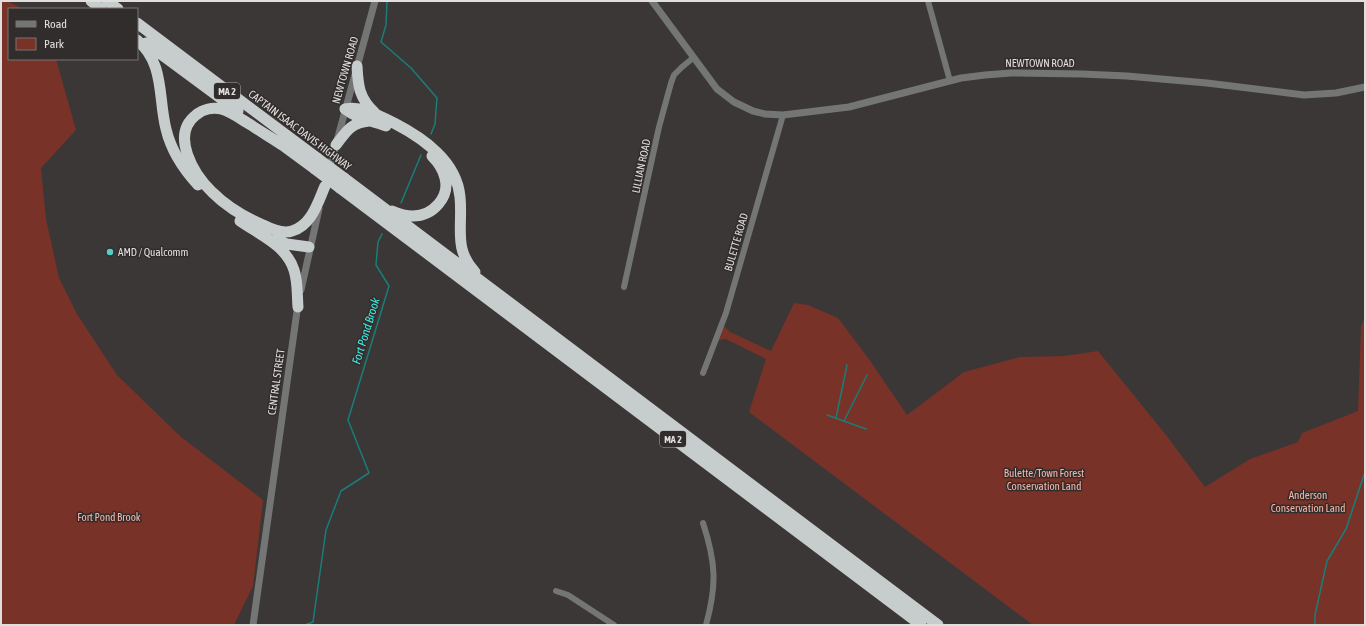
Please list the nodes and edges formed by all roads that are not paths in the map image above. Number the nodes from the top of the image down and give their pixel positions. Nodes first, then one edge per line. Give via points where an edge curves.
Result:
1 (91, 1) edge
2 (107, 1) edge
3 (376, 1) edge
4 (652, 1) edge
5 (928, 1) edge
6 (100, 8) edge
7 (117, 8) edge
8 (138, 25) edge
9 (138, 38) edge
10 (138, 41) edge
11 (693, 58) junction
12 (357, 66) junction
13 (950, 81) junction
14 (1365, 87) edge
15 (345, 109) junction
16 (783, 115) junction
17 (382, 118) junction
18 (369, 121) junction
19 (282, 145) junction
20 (336, 145) junction
21 (316, 164) junction
22 (342, 183) junction
23 (325, 186) junction
24 (382, 207) junction
25 (278, 230) junction
26 (263, 236) junction
27 (309, 247) junction
28 (426, 247) junction
29 (487, 286) junction
30 (624, 286) dead end
31 (298, 307) junction
32 (703, 373) dead end
33 (703, 523) dead end
34 (556, 591) dead end
35 (253, 625) edge
36 (614, 625) edge
37 (706, 625) edge
38 (921, 625) edge
39 (938, 625) edge

1 - 6 highway
2 - 7 highway
3 - 12 street, NEWTOWN ROAD
4 - 11 street, NEWTOWN ROAD
5 - 13 street
8 - 21 highway, CAPTAIN ISAAC DAVIS HIGHWAY / MA 2
9 - 19 highway, CAPTAIN ISAAC DAVIS HIGHWAY / MA 2
10 - 26 highway via 154,61 166,129 185,170 218,205
11 - 16 street, NEWTOWN ROAD via 712,84 734,102 752,111
11 - 30 street, LILLIAN ROAD via 674,75 670,83
12 - 15 street, NEWTOWN ROAD
12 - 17 highway via 362,96
13 - 14 street, NEWTOWN ROAD via 985,74 1011,73 1126,76 1304,95 1336,93
13 - 16 street, NEWTOWN ROAD via 849,107
15 - 17 highway via 364,110
15 - 18 highway via 352,115
15 - 20 street, NEWTOWN ROAD
16 - 32 street, BULETTE ROAD via 726,313
17 - 29 highway via 431,146 448,164 458,184 460,196 462,252 468,264
18 - 20 highway via 351,126
18 - 24 highway via 392,129 417,143 438,163 446,179 443,197 438,205 426,213 404,215
19 - 21 highway, CAPTAIN ISAAC DAVIS HIGHWAY / MA 2
19 - 25 highway via 231,113 215,109 200,112 192,117 184,139 194,169 211,191 246,217
20 - 23 street, CENTRAL STREET
21 - 22 highway, CAPTAIN ISAAC DAVIS HIGHWAY / MA 2, bridge
22 - 24 highway, CAPTAIN ISAAC DAVIS HIGHWAY / MA 2
22 - 28 highway, CAPTAIN ISAAC DAVIS HIGHWAY / MA 2
23 - 25 highway via 306,222 293,231
23 - 27 street, CENTRAL STREET
24 - 28 highway, CAPTAIN ISAAC DAVIS HIGHWAY / MA 2
25 - 27 highway
26 - 27 highway via 287,244
26 - 31 highway via 283,250 291,262
27 - 31 street, CENTRAL STREET
28 - 29 highway, MA 2
28 - 38 highway, MA 2
29 - 39 highway, MA 2
31 - 35 street, CENTRAL STREET
33 - 37 street via 711,547 714,574 712,601
34 - 36 street via 568,595

